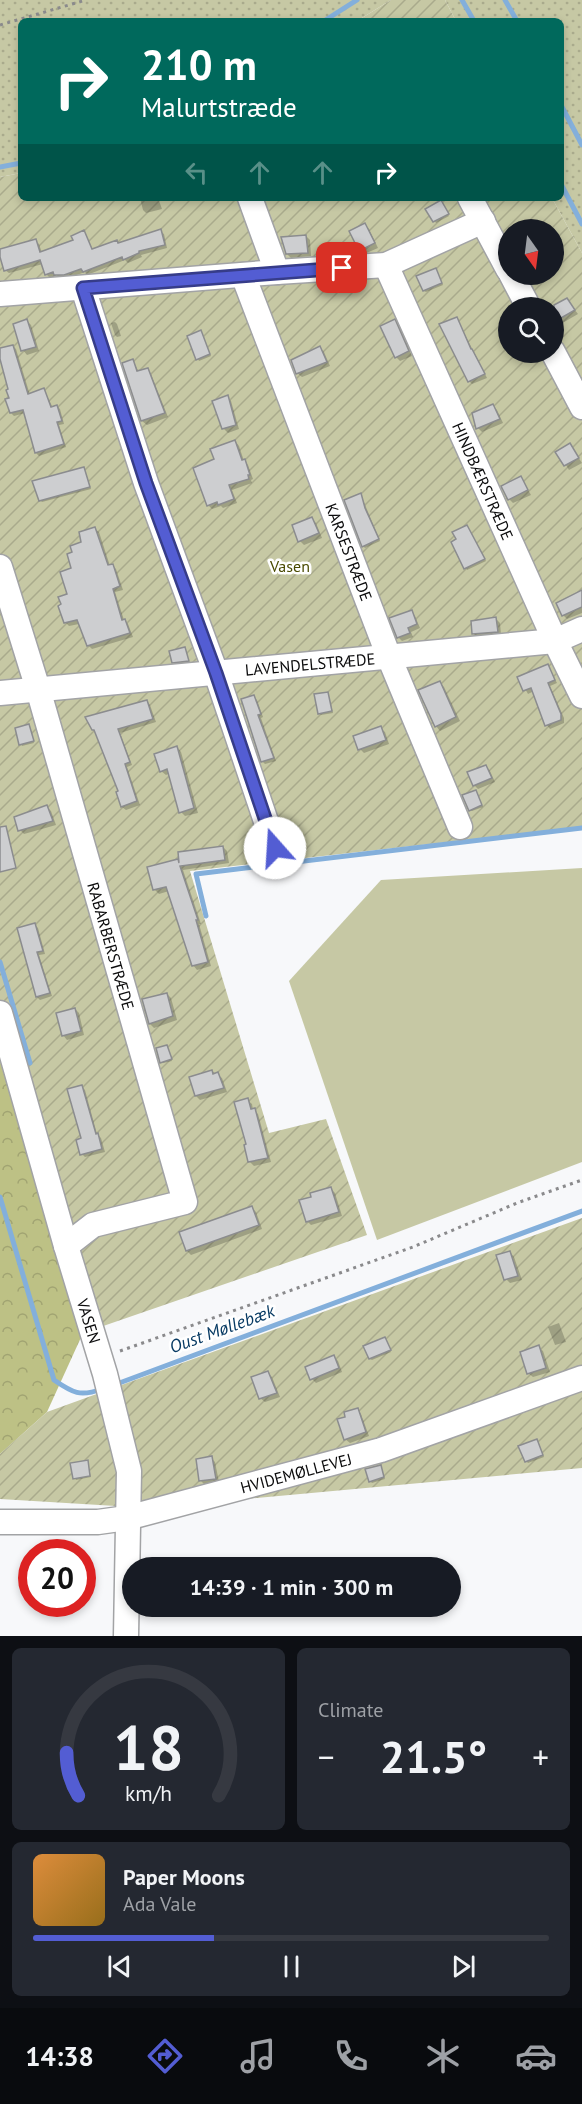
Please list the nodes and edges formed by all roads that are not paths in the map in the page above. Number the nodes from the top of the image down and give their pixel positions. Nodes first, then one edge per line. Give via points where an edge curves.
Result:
1 (251, 201) edge
2 (472, 201) edge
3 (483, 221) junction
4 (498, 250) edge
5 (386, 265) junction
6 (277, 272) junction
7 (243, 274) junction
8 (83, 288) junction
9 (0, 294) edge
10 (559, 363) edge
11 (582, 407) edge
12 (0, 567) edge
13 (582, 629) edge
14 (555, 641) junction
15 (389, 657) junction
16 (216, 673) junction
17 (38, 689) junction
18 (0, 693) edge
19 (582, 696) edge
20 (460, 827) dead end
21 (275, 848) dead end
22 (0, 1012) edge
23 (66, 1246) junction
24 (582, 1378) edge
25 (127, 1518) junction
26 (0, 1522) edge
27 (126, 1636) edge

1 - 6 street
2 - 3 street
3 - 4 street
3 - 5 street
5 - 6 street
5 - 14 street, HINDBÆRSTRÆDE
6 - 7 street
7 - 8 street
7 - 15 street, KARSESTRÆDE
8 - 9 street
8 - 16 street via 146,483
10 - 11 street
12 - 17 street, RABARBERSTRÆDE
13 - 14 street, LAVENDELSTRÆDE
14 - 15 street, LAVENDELSTRÆDE
14 - 19 street, HINDBÆRSTRÆDE
15 - 16 street, LAVENDELSTRÆDE
15 - 20 street, KARSESTRÆDE
16 - 17 street, LAVENDELSTRÆDE
16 - 21 street
17 - 18 street, LAVENDELSTRÆDE
17 - 23 street, RABARBERSTRÆDE via 185,1202 93,1225
22 - 23 street, VASEN
23 - 25 street, VASEN via 103,1366 129,1471
24 - 25 street, HVIDEMØLLEVEJ via 381,1450
25 - 26 street, HVIDEMØLLEVEJ via 98,1522
25 - 27 street, VASEN

